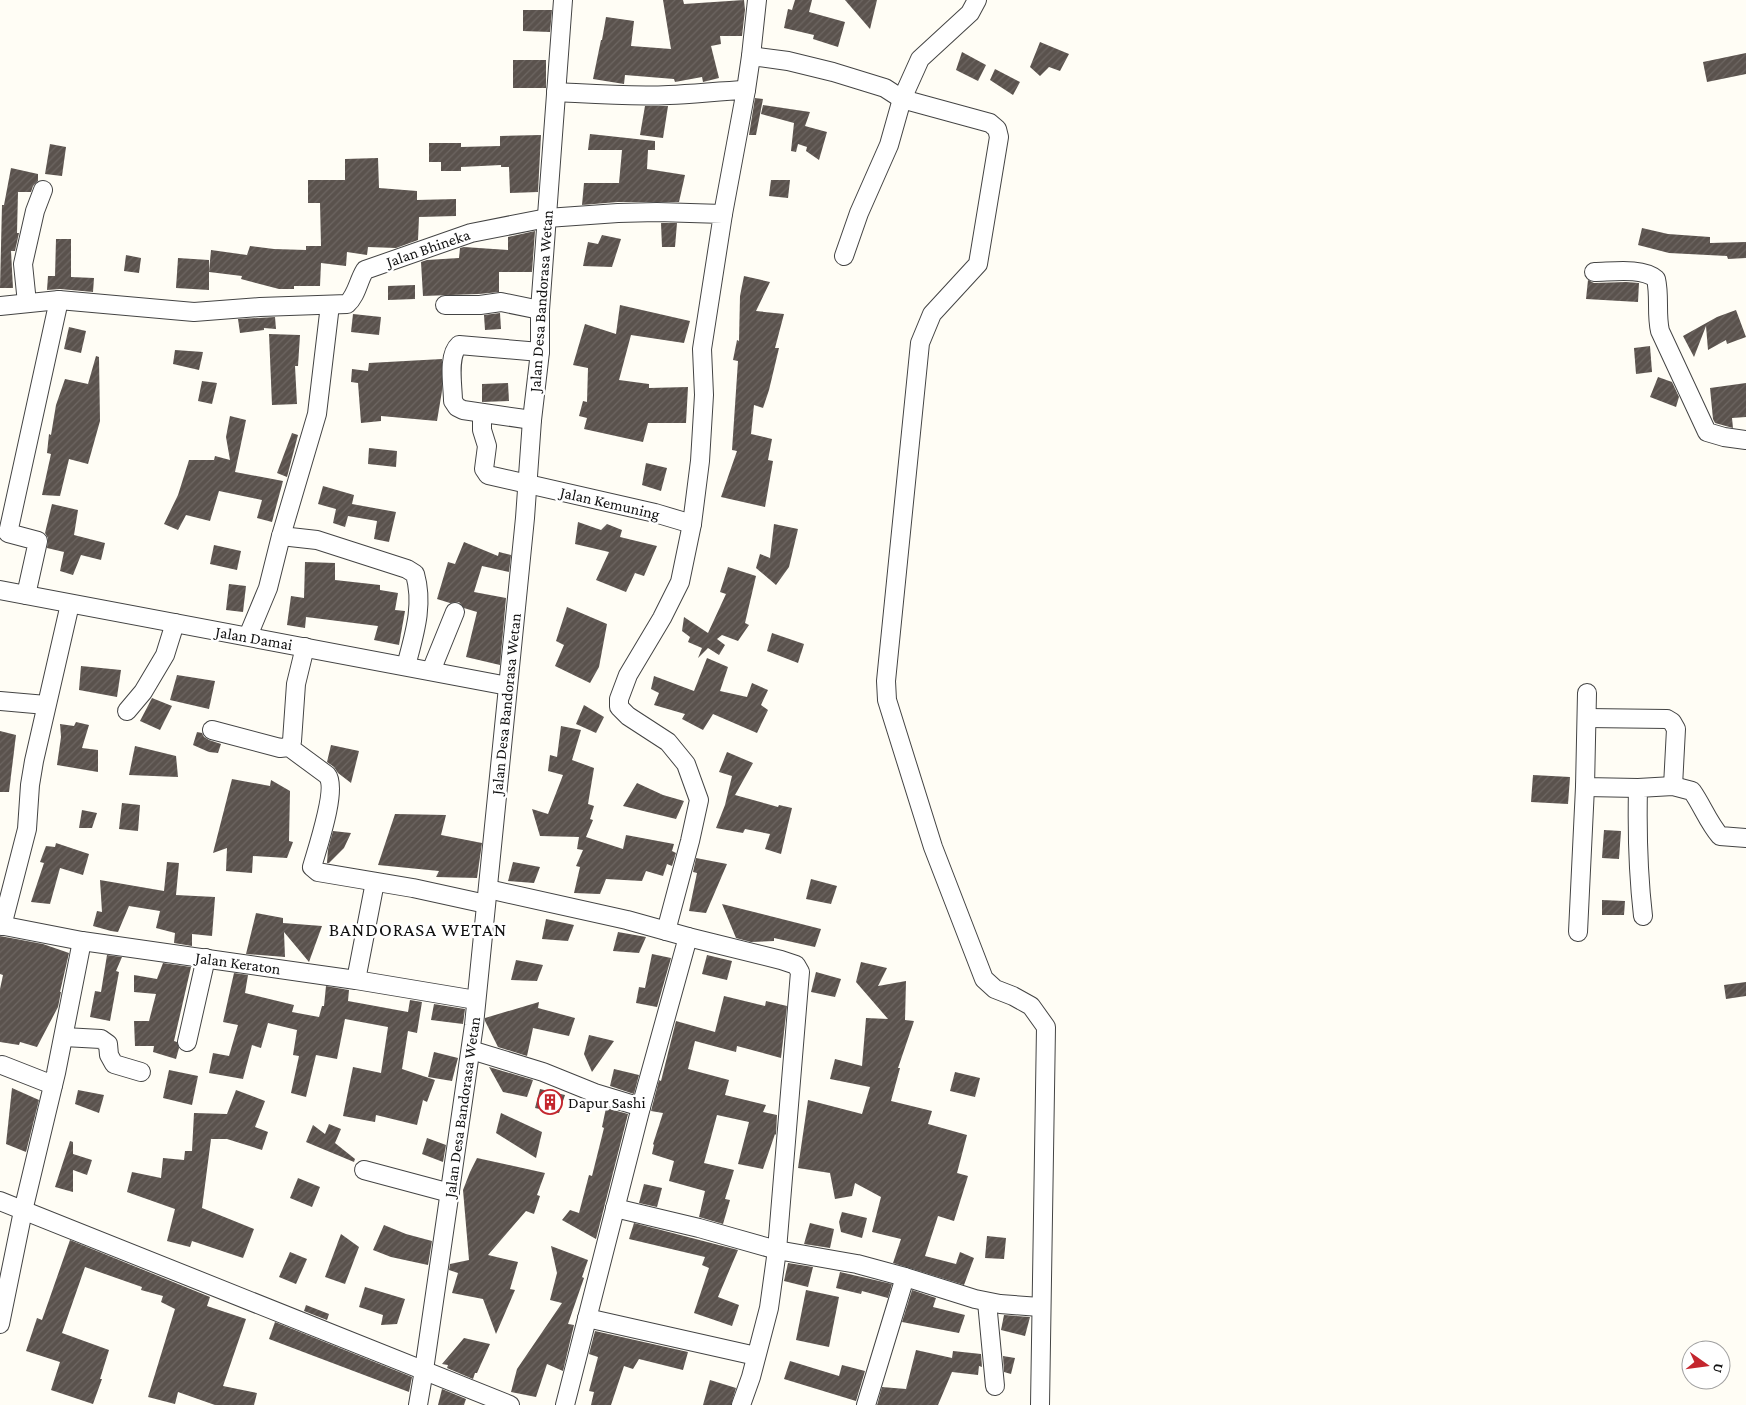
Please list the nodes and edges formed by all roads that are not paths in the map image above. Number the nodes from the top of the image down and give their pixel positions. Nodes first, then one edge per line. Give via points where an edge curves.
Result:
1 (563, 0) edge
2 (757, 0) edge
3 (977, 0) edge
4 (751, 56) junction
5 (746, 90) junction
6 (556, 92) junction
7 (902, 99) junction
8 (42, 190) dead end
9 (724, 214) junction
10 (547, 218) junction
11 (844, 256) dead end
12 (1594, 272) dead end
13 (59, 300) junction
14 (27, 303) junction
15 (330, 305) junction
16 (445, 305) dead end
17 (0, 306) edge
18 (540, 310) junction
19 (540, 352) junction
20 (482, 413) junction
21 (532, 420) junction
22 (1746, 440) edge
23 (528, 484) junction
24 (692, 524) junction
25 (281, 536) junction
26 (0, 590) edge
27 (26, 595) junction
28 (70, 604) junction
29 (455, 612) dead end
30 (174, 623) junction
31 (248, 636) junction
32 (305, 647) junction
33 (406, 666) junction
34 (431, 671) junction
35 (508, 686) junction
36 (1587, 693) dead end
37 (0, 701) edge
38 (46, 705) junction
39 (127, 711) dead end
40 (1587, 718) junction
41 (212, 730) dead end
42 (289, 747) junction
43 (1673, 786) junction
44 (1585, 787) junction
45 (1638, 788) junction
46 (1746, 838) edge
47 (374, 882) junction
48 (487, 896) junction
49 (1643, 916) dead end
50 (1, 926) edge
51 (666, 931) junction
52 (1578, 932) dead end
53 (688, 937) junction
54 (82, 941) junction
55 (206, 958) junction
56 (356, 980) junction
57 (476, 1000) junction
58 (64, 1037) junction
59 (187, 1042) dead end
60 (471, 1050) junction
61 (2, 1065) dead end
62 (141, 1072) dead end
63 (53, 1085) junction
64 (641, 1107) junction
65 (364, 1170) dead end
66 (450, 1193) junction
67 (0, 1201) edge
68 (615, 1208) junction
69 (23, 1210) junction
70 (777, 1250) junction
71 (905, 1277) junction
72 (987, 1302) junction
73 (1040, 1307) junction
74 (587, 1318) junction
75 (0, 1324) edge
76 (756, 1356) junction
77 (424, 1370) junction
78 (995, 1386) dead end
79 (418, 1405) edge
80 (510, 1405) edge
81 (565, 1405) edge
82 (741, 1405) edge
83 (866, 1405) edge
84 (1040, 1405) edge

1 - 6 street, Jalan Desa Bandorasa Wetan
2 - 4 street
3 - 7 street via 970,12 920,59
4 - 5 street
4 - 7 street via 833,72 885,88
5 - 6 street via 619,96
5 - 9 street
6 - 10 street, Jalan Desa Bandorasa Wetan
7 - 11 street via 889,145
7 - 73 street via 990,123 997,128 999,137 978,264 932,314 920,343 886,681 887,700 933,847 984,979 995,989 1031,1006 1046,1027
8 - 14 street via 23,264
9 - 10 street via 628,212
9 - 24 street via 702,349 704,395
10 - 15 street, Jalan Bhineka via 471,233 365,270 347,304
10 - 18 street, Jalan Desa Bandorasa Wetan
12 - 22 street via 1637,272 1656,279 1660,331 1707,432
13 - 14 street
13 - 15 street via 194,312
13 - 27 street via 8,533 38,541
14 - 17 street
15 - 25 street via 317,414
16 - 18 street via 501,302
18 - 19 street, Jalan Desa Bandorasa Wetan
19 - 20 street via 459,345 454,350 453,401 463,410
19 - 21 street, Jalan Desa Bandorasa Wetan
20 - 21 street
20 - 23 street, Jalan Kemuning via 486,446 484,469 488,475
21 - 23 street, Jalan Desa Bandorasa Wetan
23 - 24 street, Jalan Kemuning
23 - 35 street, Jalan Desa Bandorasa Wetan
24 - 51 street via 680,582 628,675 619,698 619,707 628,716 668,742 686,764 699,800
25 - 31 street via 268,588
25 - 33 street via 317,540 415,574 420,609
26 - 27 street, Jalan Damai
27 - 28 street, Jalan Damai
28 - 30 street, Jalan Damai
28 - 38 street
29 - 34 street
30 - 31 street, Jalan Damai
30 - 39 street via 165,655 143,692
31 - 32 street, Jalan Damai
32 - 33 street, Jalan Damai
32 - 42 street via 296,684
33 - 34 street, Jalan Damai
34 - 35 street, Jalan Damai
35 - 48 street, Jalan Desa Bandorasa Wetan
36 - 40 street
37 - 38 street
38 - 50 street via 32,773 27,829
40 - 43 street via 1667,718 1676,728
40 - 44 street
41 - 42 street via 280,748
42 - 47 street via 330,779 330,798 312,867 318,872
43 - 45 street
43 - 46 street via 1692,791 1720,836
44 - 45 street
44 - 52 street
45 - 49 street via 1637,846
47 - 48 street
47 - 56 street
48 - 51 street via 627,920
48 - 57 street, Jalan Desa Bandorasa Wetan
50 - 54 street, Jalan Keraton
51 - 53 street
53 - 64 street
53 - 70 street via 781,960 796,965 800,972
54 - 55 street, Jalan Keraton
54 - 58 street
55 - 56 street, Jalan Keraton
55 - 59 street
56 - 57 street, Jalan Keraton
57 - 60 street, Jalan Desa Bandorasa Wetan
58 - 62 street via 101,1039 108,1044 114,1064
58 - 63 street
60 - 64 street
60 - 66 street, Jalan Desa Bandorasa Wetan
61 - 63 street
63 - 69 street
64 - 68 street
65 - 66 street
66 - 77 street, Jalan Desa Bandorasa Wetan
67 - 69 street
68 - 70 street
68 - 74 street
69 - 75 street
69 - 77 street
70 - 71 street via 849,1262
70 - 76 street via 769,1308
71 - 72 street
71 - 83 street
72 - 73 street
72 - 78 street
73 - 84 street
74 - 76 street
74 - 81 street
76 - 82 street
77 - 79 street, Jalan Desa Bandorasa Wetan
77 - 80 street

